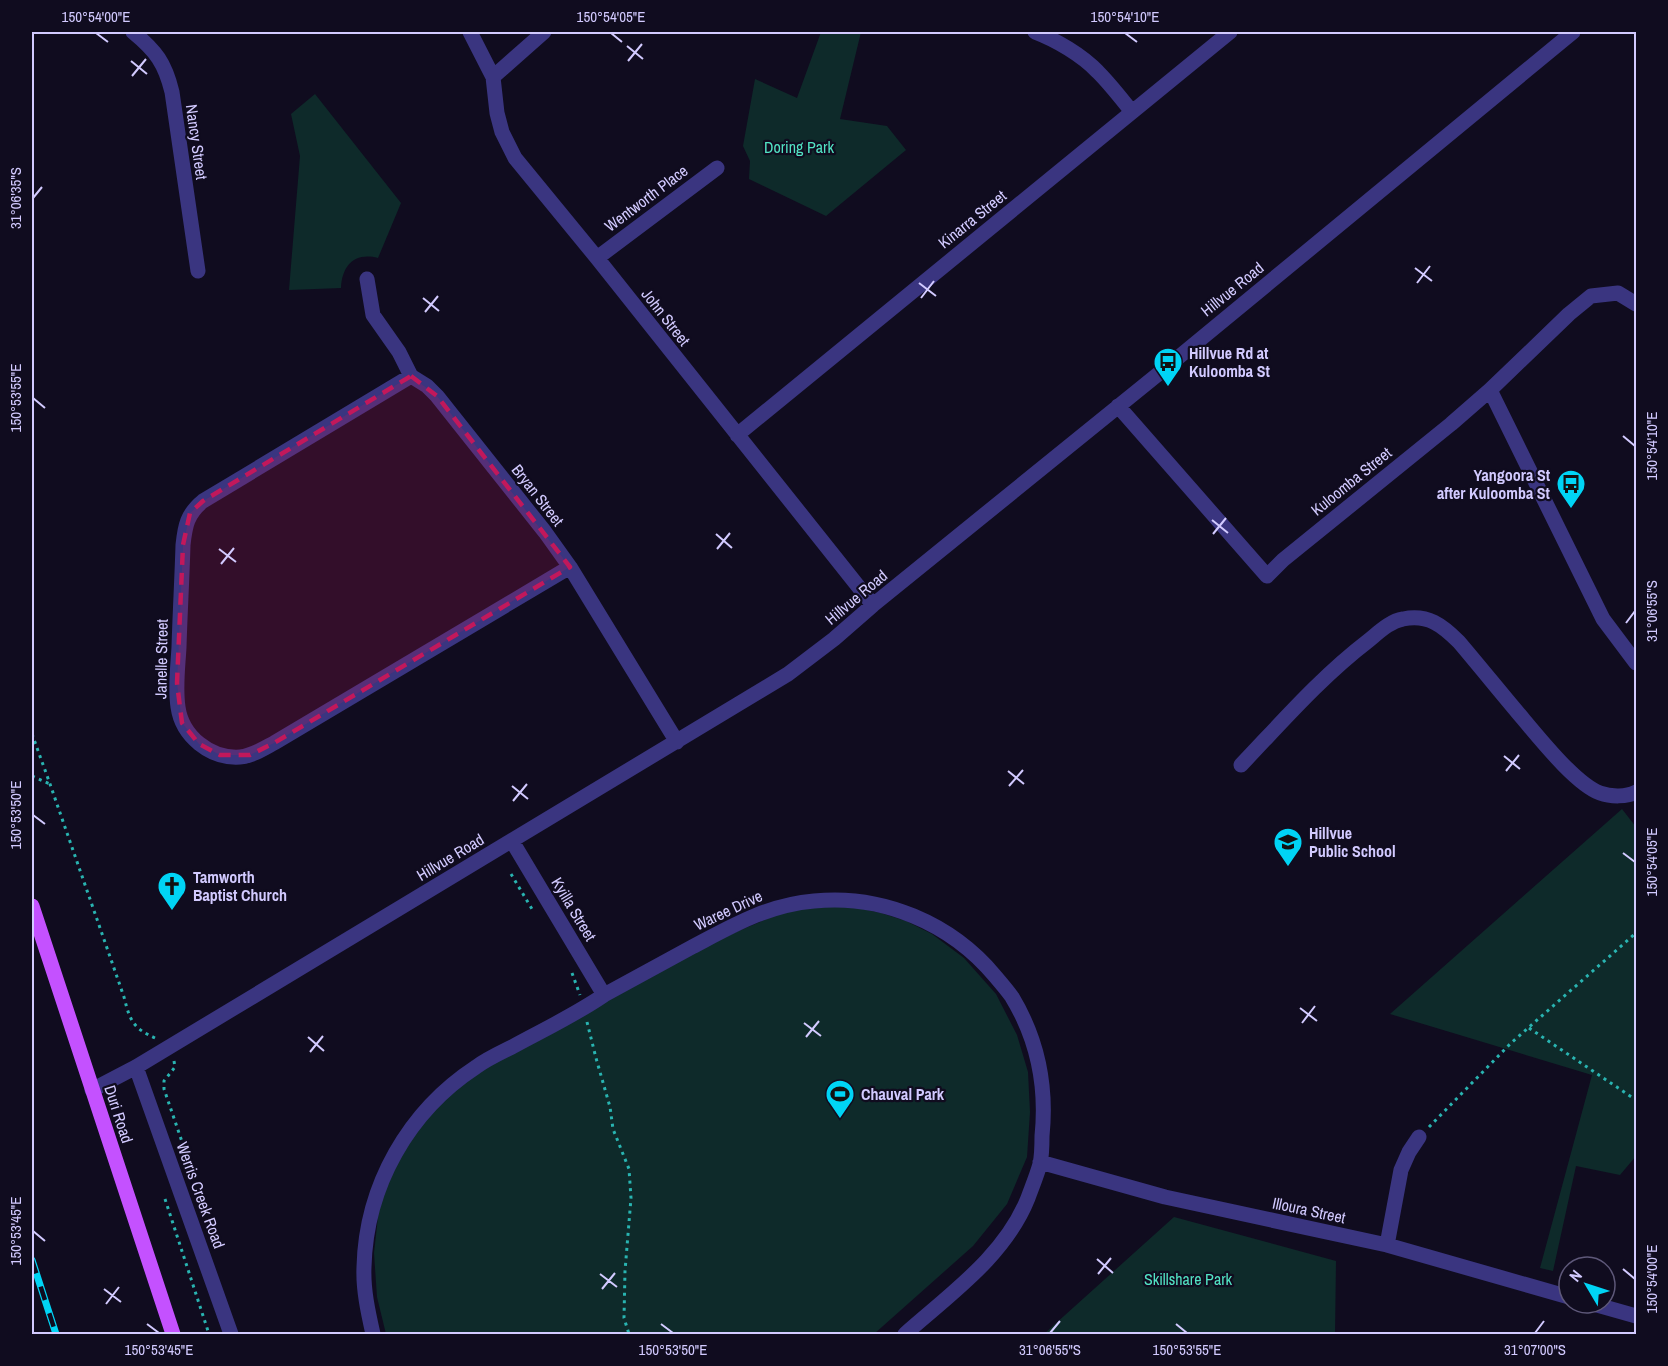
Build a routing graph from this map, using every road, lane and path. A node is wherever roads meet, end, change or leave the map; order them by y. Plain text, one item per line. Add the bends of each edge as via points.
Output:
1 (133, 32) edge
2 (470, 32) edge
3 (543, 32) edge
4 (1035, 32) edge
5 (1230, 32) edge
6 (1573, 32) edge
7 (493, 77) junction
8 (1132, 112) junction
9 (717, 168) dead end
10 (597, 258) junction
11 (198, 271) dead end
12 (367, 279) dead end
13 (1636, 304) edge
14 (411, 376) junction
15 (1490, 390) junction
16 (1118, 406) junction
17 (737, 435) junction
18 (570, 567) junction
19 (873, 605) junction
20 (1636, 663) edge
21 (32, 734) edge
22 (676, 742) junction
23 (1241, 765) dead end
24 (32, 776) edge
25 (51, 784) junction
26 (1636, 792) edge
27 (512, 841) junction
28 (511, 874) dead end
29 (32, 906) edge
30 (535, 914) dead end
31 (1636, 933) edge
32 (571, 972) dead end
33 (604, 995) junction
34 (584, 1008) junction
35 (1529, 1028) junction
36 (168, 1048) junction
37 (136, 1067) junction
38 (92, 1090) junction
39 (1636, 1100) edge
40 (1419, 1137) joint
41 (1040, 1162) junction
42 (176, 1179) junction
43 (1387, 1245) junction
44 (1557, 1294) edge
45 (1617, 1311) edge
46 (1636, 1316) edge
47 (372, 1334) edge
48 (173, 1335) edge
49 (209, 1335) edge
50 (231, 1335) edge
51 (629, 1335) edge
52 (904, 1335) edge

1 - 11 street, Nancy Street via 161,60 168,75
2 - 7 street, John Street
3 - 7 street
4 - 8 street via 1097,70
5 - 8 street, Kinarra Street
6 - 16 street, Hillvue Road
7 - 10 street, John Street via 502,132 515,158
8 - 17 street, Kinarra Street
9 - 10 street, Wentworth Place
10 - 17 street, John Street
12 - 14 street, Bryan Street via 373,315
13 - 15 street, Kuloomba Street via 1618,294 1591,296
14 - 18 street, Bryan Street via 436,396
14 - 18 street, Janelle Street via 202,501 190,513 183,545 177,683 182,723 191,736 220,755 250,755
15 - 16 street, Kuloomba Street via 1267,576
15 - 20 street via 1603,619
16 - 19 street, Hillvue Road
17 - 19 street, John Street
18 - 22 street, Bryan Street
19 - 22 street, Hillvue Road via 788,674
21 - 25 path
22 - 27 street, Hillvue Road
23 - 26 street via 1358,648 1393,623 1416,618 1432,620 1445,628 1577,777 1600,794
24 - 25 path
25 - 36 path via 129,1017 136,1028
27 - 33 street, Kyilla Street
27 - 36 street, Hillvue Road
28 - 30 path
29 - 38 main road, Duri Road
31 - 35 path
32 - 34 path
33 - 34 street, Waree Drive
33 - 41 street, Waree Drive via 740,921 770,909 813,901 848,900 911,914 941,930 985,964 1011,996 1028,1028 1044,1092
34 - 47 street, Waree Drive via 477,1066 446,1089 421,1114 400,1145 384,1176 366,1242 364,1268
34 - 51 path via 613,1129 629,1169 624,1318
35 - 39 path
35 - 40 path
36 - 37 street, Hillvue Road
36 - 42 path via 175,1067 164,1081 164,1089 192,1171
37 - 38 street, Hillvue Road
37 - 42 street, Werris Creek Road
38 - 48 main road, Duri Road
40 - 43 street via 1401,1170
41 - 43 street, Illoura Street via 1165,1197
41 - 52 street, Waree Drive via 1010,1233 989,1259
42 - 49 path via 164,1188 166,1205
42 - 50 street, Werris Creek Road
43 - 44 street, Illoura Street
45 - 46 street

